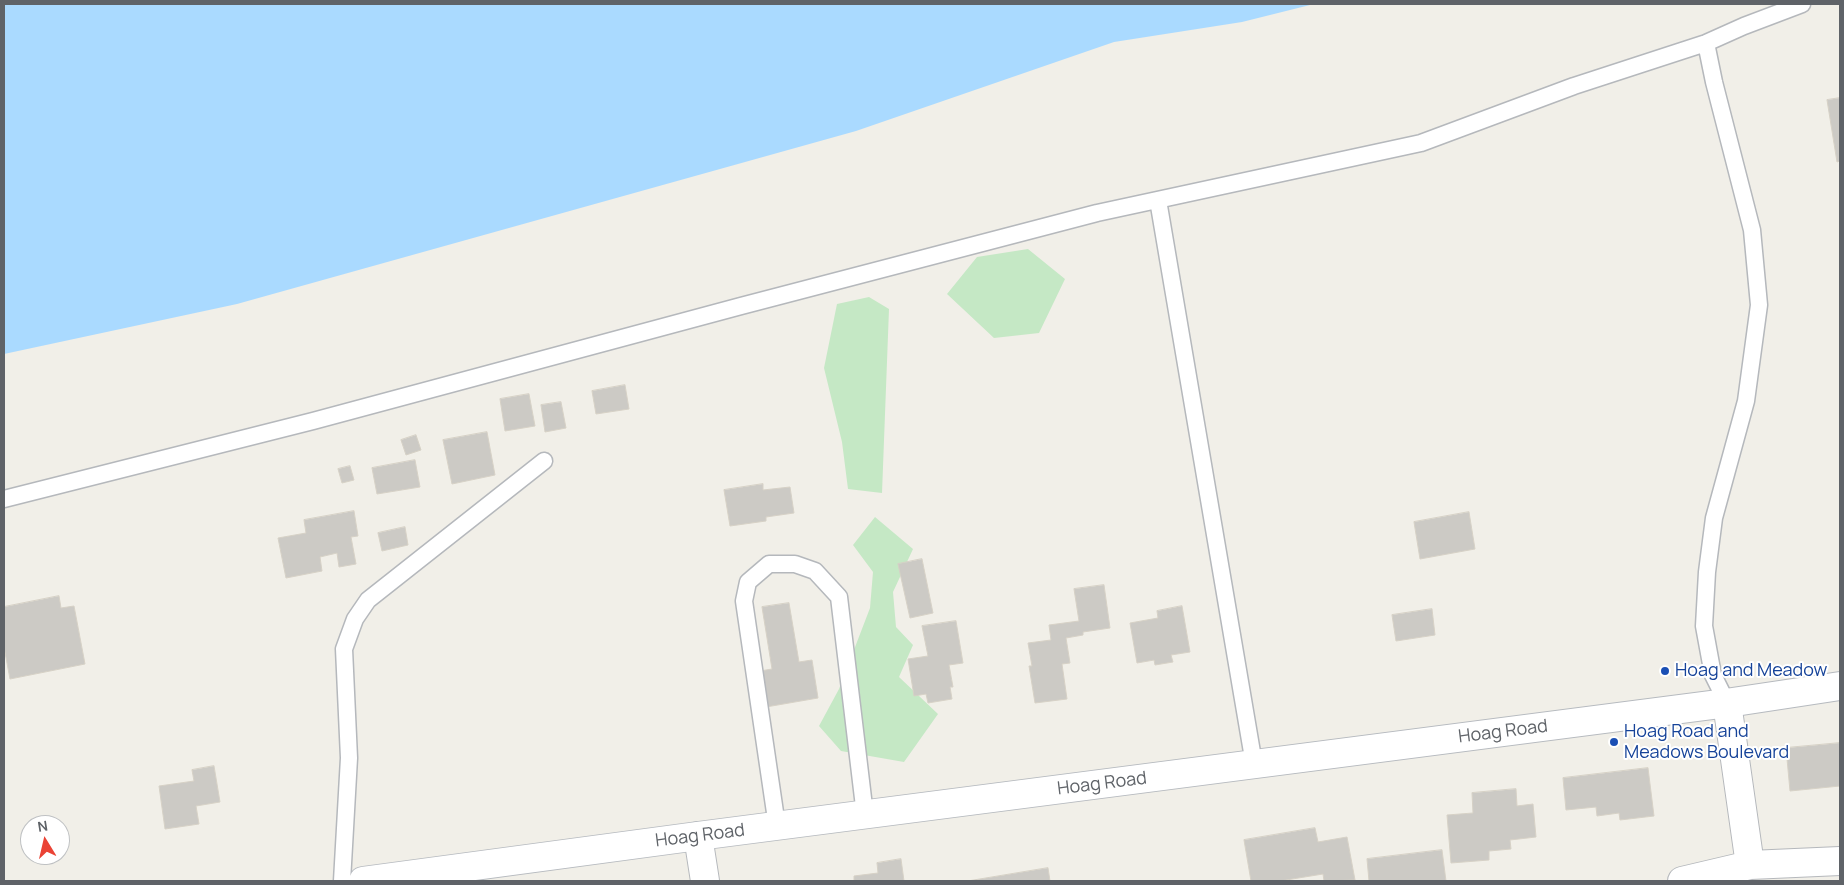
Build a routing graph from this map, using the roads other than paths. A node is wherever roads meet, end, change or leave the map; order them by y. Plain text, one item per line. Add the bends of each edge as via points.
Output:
1 (1802, 4) edge
2 (1706, 44) junction
3 (1158, 200) junction
4 (544, 461) dead end
5 (4, 499) edge
6 (1840, 686) edge
7 (1727, 703) junction
8 (1254, 764) junction
9 (865, 815) junction
10 (777, 826) junction
11 (698, 836) junction
12 (1840, 861) edge
13 (1750, 865) junction
14 (342, 881) edge
15 (363, 881) edge
16 (705, 881) edge
17 (1682, 881) edge

1 - 2 lane
2 - 3 lane via 1574,86 1421,143
2 - 7 lane via 1752,230 1759,305 1746,401 1714,518 1708,572 1704,626 1713,675
3 - 5 lane via 1097,213 313,421
3 - 8 lane
4 - 14 lane via 368,600 355,618 344,649 349,758
6 - 7 street, Hoag Road
7 - 8 street, Hoag Road
7 - 13 street
8 - 9 street, Hoag Road
9 - 10 street, Hoag Road
9 - 10 lane via 839,597 816,571 795,564 770,564 748,582 744,601
10 - 11 street, Hoag Road
11 - 15 street, Hoag Road
11 - 16 street
12 - 13 street
13 - 17 street

